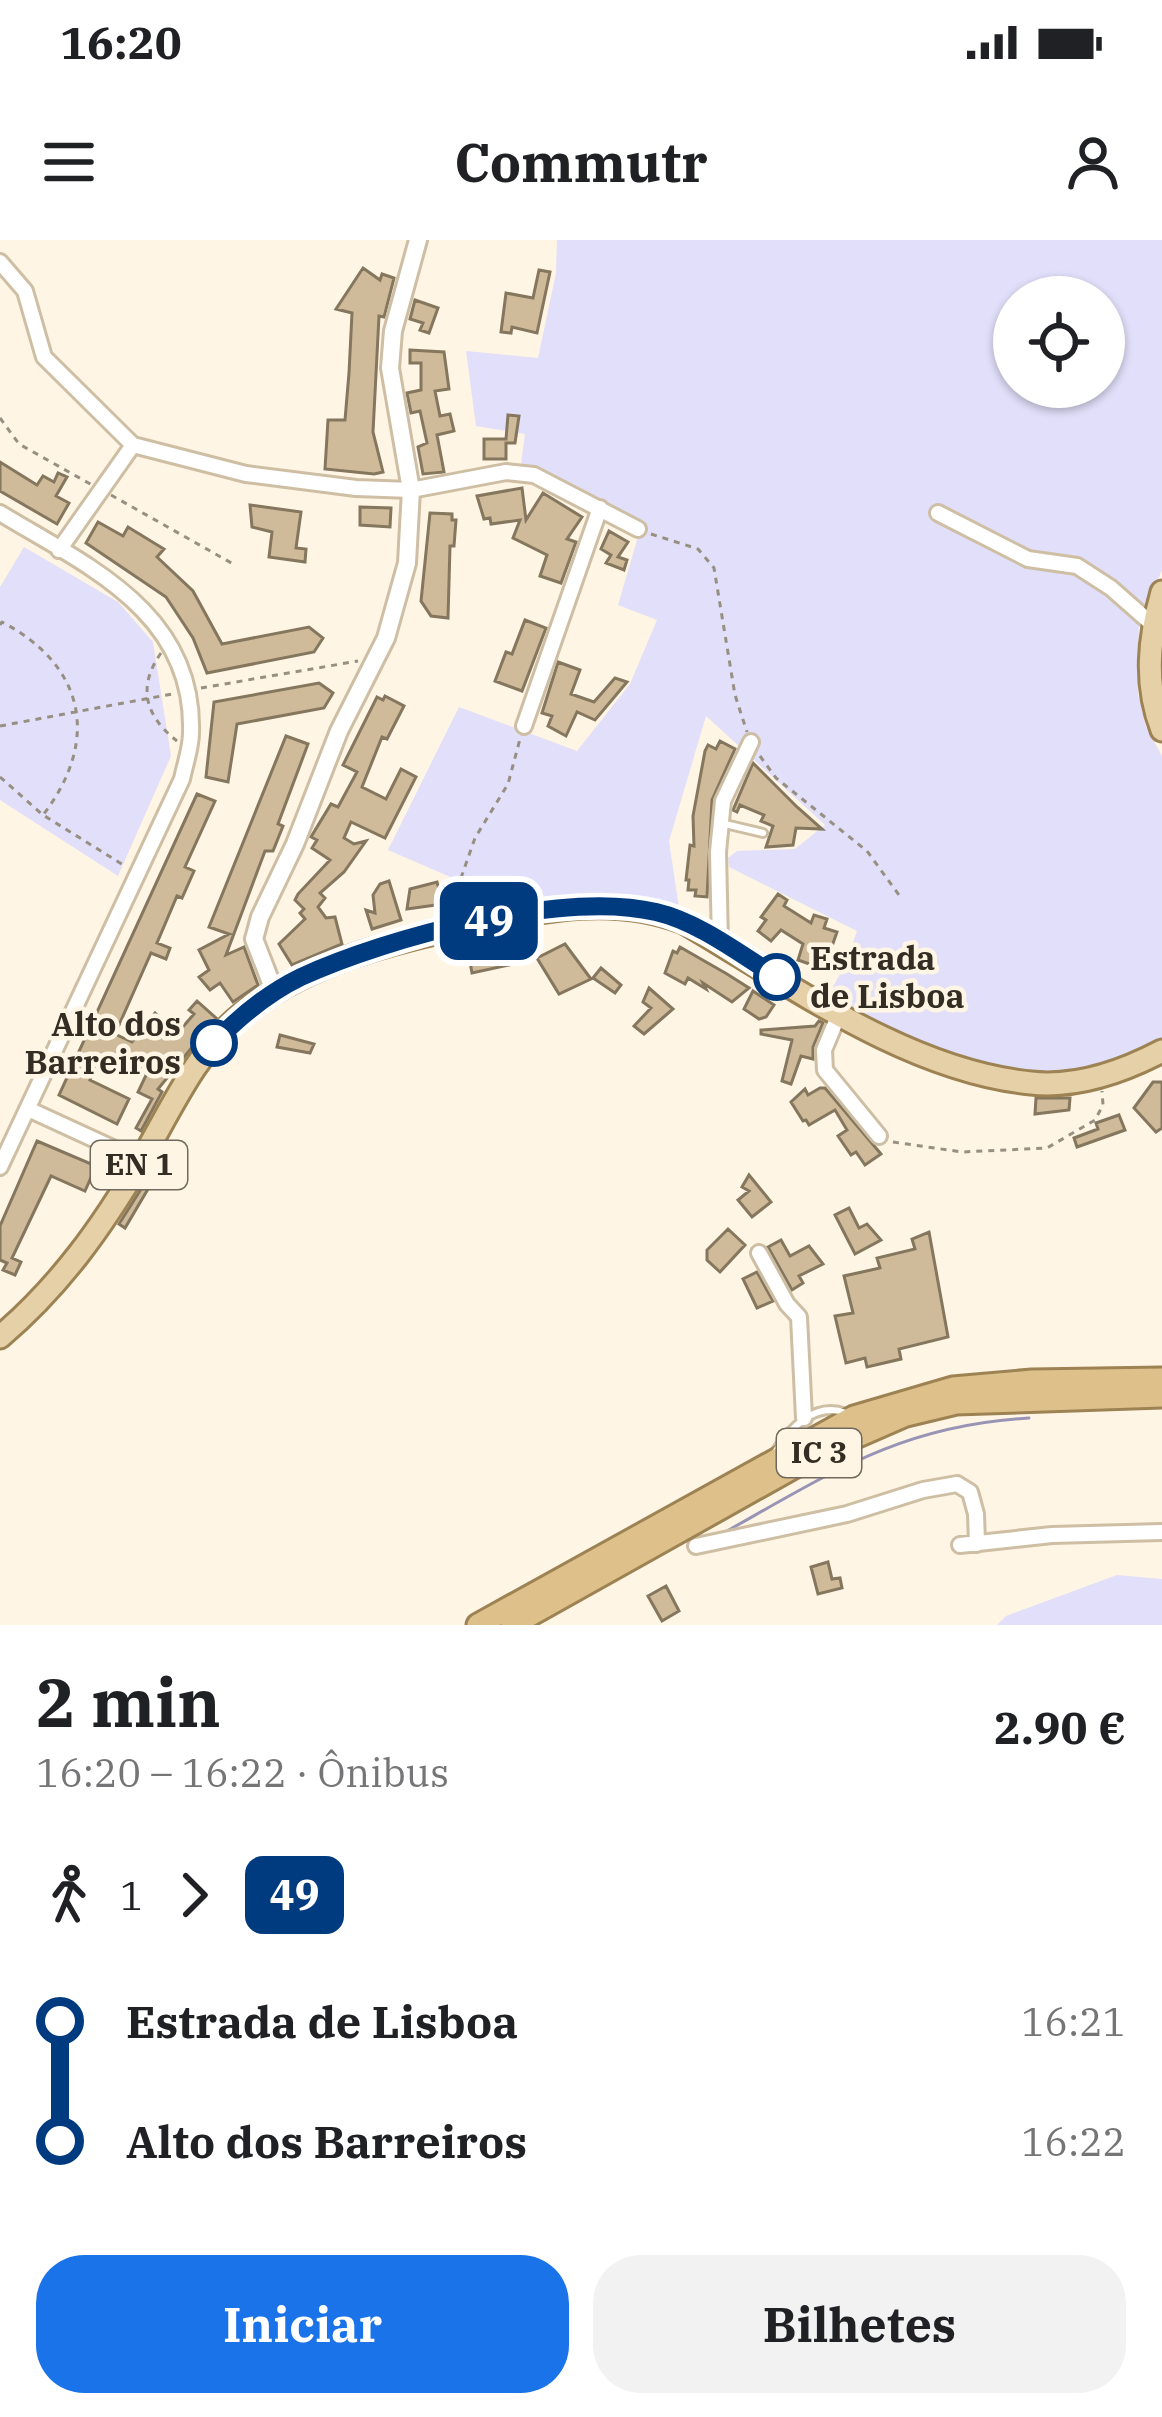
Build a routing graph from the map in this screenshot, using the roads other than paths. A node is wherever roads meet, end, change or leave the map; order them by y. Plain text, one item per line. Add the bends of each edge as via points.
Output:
1 (418, 240) edge
2 (0, 262) edge
3 (133, 445) junction
4 (411, 490) junction
5 (600, 508) junction
6 (0, 513) edge
7 (938, 513) dead end
8 (638, 529) road end
9 (59, 550) junction
10 (1162, 592) edge
11 (1153, 625) junction
12 (524, 726) road end
13 (1162, 730) edge
14 (751, 742) road end
15 (721, 824) junction
16 (763, 833) dead end
17 (720, 943) junction
18 (275, 993) junction
19 (838, 1014) junction
20 (1162, 1051) edge
21 (28, 1108) junction
22 (879, 1136) road end
23 (141, 1161) junction
24 (0, 1167) edge
25 (759, 1252) dead end
26 (0, 1337) edge
27 (1162, 1379) edge
28 (1162, 1396) edge
29 (854, 1417) junction
30 (803, 1418) junction
31 (769, 1462) junction
32 (1162, 1532) edge
33 (977, 1544) junction
34 (696, 1546) dead end
35 (960, 1546) dead end
36 (478, 1625) edge
37 (512, 1625) edge

1 - 4 street via 390,368
2 - 3 street via 25,291 44,357
3 - 4 street via 246,474
3 - 9 street
4 - 5 street via 506,472 534,475
4 - 18 street via 407,562 386,638 339,730 254,939
5 - 8 street
5 - 12 street
6 - 9 street
7 - 11 street via 1028,559 1077,566
9 - 21 street via 149,614 187,691 191,734 182,778
10 - 11 main road
11 - 13 main road via 1151,692
14 - 15 street via 723,801
15 - 16 lane
15 - 17 street
17 - 18 main road, EN 1 via 660,913 615,905 538,911 367,952
17 - 19 main road, EN 1
18 - 23 main road, EN 1 via 214,1043
19 - 20 main road, EN 1 via 920,1053 1028,1083 1100,1077
19 - 22 street via 825,1070
21 - 23 street
21 - 24 street
23 - 26 main road, EN 1 via 86,1250
25 - 30 street via 799,1317
27 - 29 highway, IC 3 via 953,1388
28 - 37 highway, IC 3 via 956,1403 906,1415 819,1453
29 - 30 lane via 835,1409
29 - 31 highway, IC 3
30 - 31 lane
31 - 36 highway, IC 3
32 - 33 street
33 - 34 street via 970,1492 957,1484
33 - 35 street

